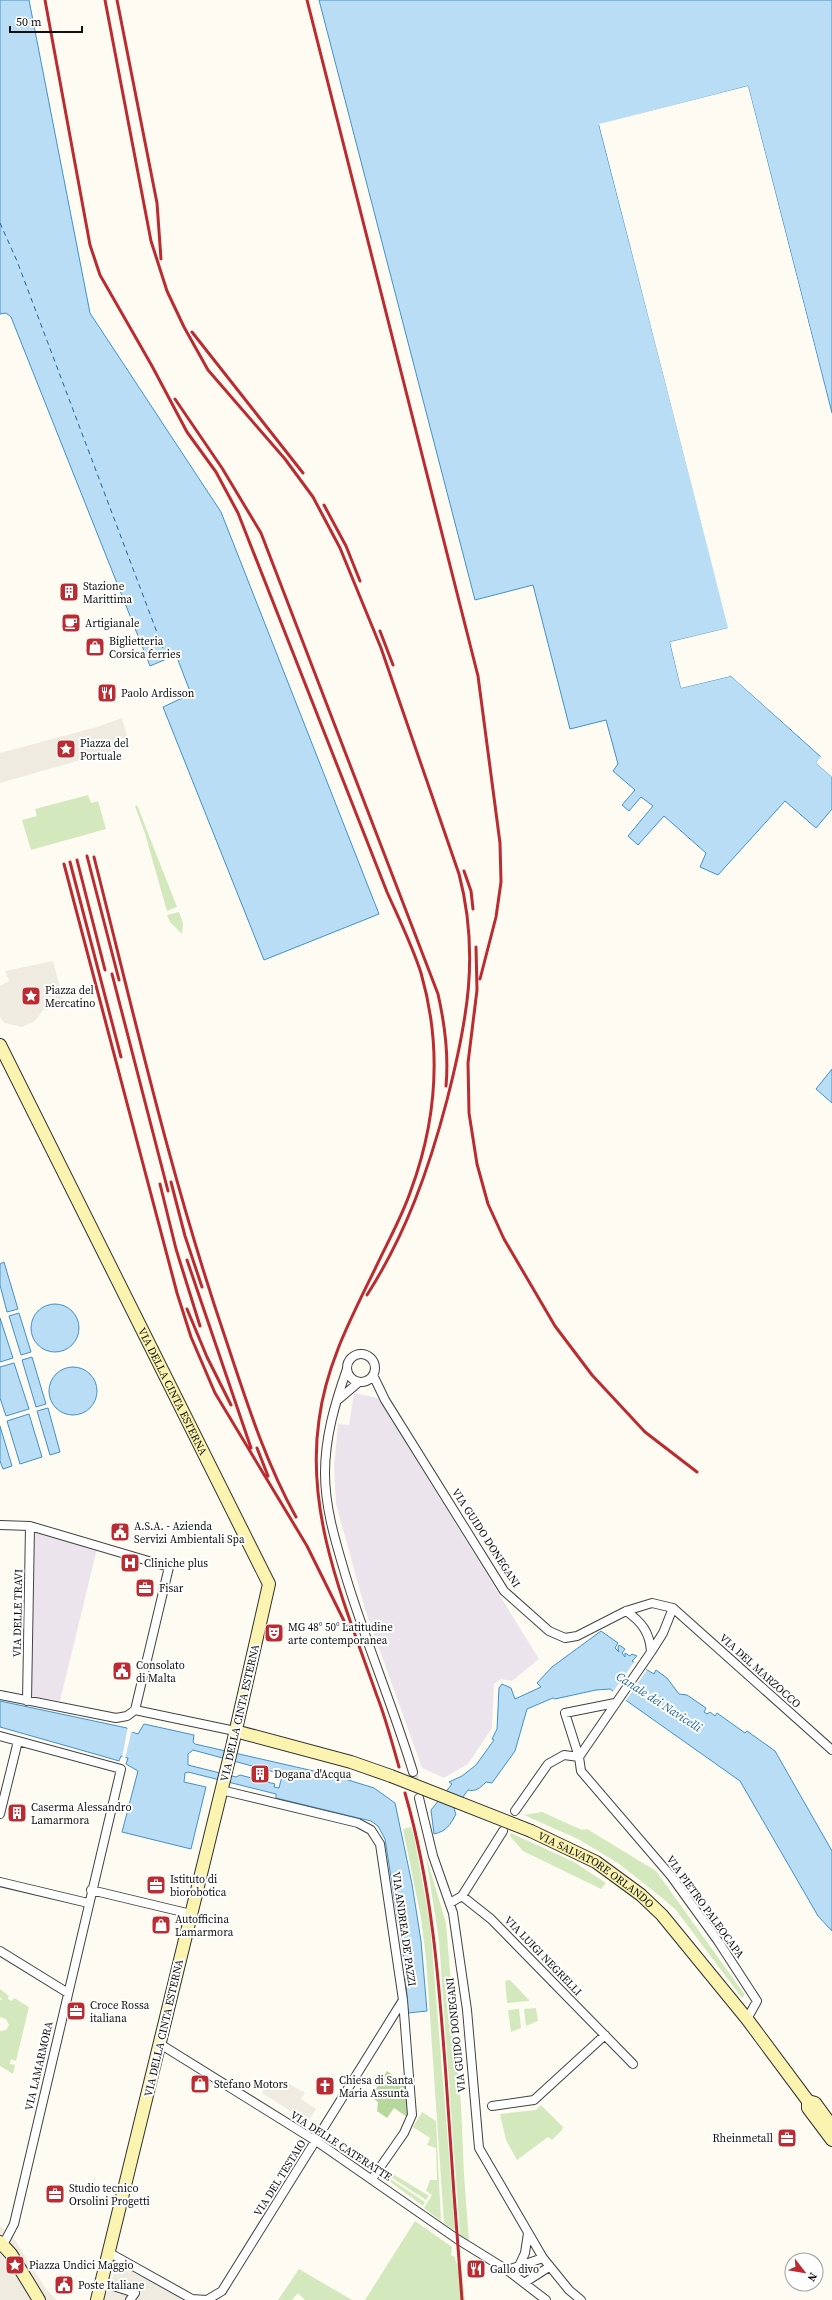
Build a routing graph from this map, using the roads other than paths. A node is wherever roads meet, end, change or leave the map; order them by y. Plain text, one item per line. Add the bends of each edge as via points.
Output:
1 (0, 1038) edge
2 (3, 1049) edge
3 (347, 1369) junction
4 (373, 1375) junction
5 (359, 1382) junction
6 (337, 1401) junction
7 (0, 1525) edge
8 (30, 1526) junction
9 (673, 1608) junction
10 (626, 1611) junction
11 (651, 1652) junction
12 (0, 1695) edge
13 (27, 1701) junction
14 (615, 1703) junction
15 (134, 1710) junction
16 (235, 1731) junction
17 (0, 1736) edge
18 (18, 1741) junction
19 (832, 1750) edge
20 (579, 1756) junction
21 (413, 1772) tunnel mouth
22 (221, 1790) junction
23 (419, 1798) tunnel mouth
24 (515, 1812) dead end
25 (0, 1814) edge
26 (503, 1831) dead end
27 (0, 1882) edge
28 (91, 1890) junction
29 (462, 1896) junction
30 (88, 1903) junction
31 (450, 1903) junction
32 (191, 1914) junction
33 (0, 1951) edge
34 (68, 1993) junction
35 (403, 2000) junction
36 (747, 2019) junction
37 (604, 2035) junction
38 (160, 2044) junction
39 (633, 2064) dead end
40 (808, 2101) junction
41 (492, 2106) dead end
42 (832, 2126) edge
43 (832, 2140) edge
44 (316, 2142) junction
45 (372, 2179) junction
46 (528, 2233) junction
47 (2, 2243) edge
48 (108, 2252) junction
49 (543, 2258) junction
50 (519, 2266) junction
51 (549, 2267) junction
52 (507, 2270) junction
53 (101, 2282) junction
54 (524, 2283) junction
55 (38, 2300) edge
56 (97, 2300) edge
57 (130, 2300) edge
58 (207, 2300) edge
59 (546, 2300) edge
60 (581, 2300) edge

1 - 2 main road, VIA DELLA CINTA ESTERNA
2 - 16 main road, VIA DELLA CINTA ESTERNA via 268,1580 267,1598
3 - 4 street via 353,1356 362,1354 374,1361
3 - 5 street via 351,1378
3 - 6 street
4 - 5 street
4 - 10 street, VIA GUIDO DONEGANI via 385,1400 504,1591 549,1631 569,1638
5 - 6 street via 342,1394
6 - 21 street via 326,1452 325,1474 329,1513 364,1634 400,1729
7 - 8 street
8 - 13 street, VIA DELLE TRAVI
8 - 15 street via 169,1567
9 - 10 street, VIA DEL MARZOCCO via 652,1603
9 - 11 street via 665,1629
9 - 19 street, VIA DEL MARZOCCO
10 - 11 street via 639,1621 646,1631
11 - 14 street
12 - 13 street
13 - 15 street via 116,1718 127,1716
14 - 20 street
14 - 20 street via 564,1713
15 - 16 street
16 - 22 main road, VIA DELLA CINTA ESTERNA
16 - 36 main road, VIA SALVATORE ORLANDO, bridge via 350,1762 531,1831 596,1862 641,1895 682,1937
17 - 18 street
18 - 25 street
18 - 28 street, VIA LAMARMORA via 120,1769
20 - 24 street via 564,1755 548,1764
20 - 36 street, VIA PIETRO PALEOCAPA via 578,1763 584,1776 672,1876 718,1940 757,2001
22 - 32 main road, VIA DELLA CINTA ESTERNA
22 - 35 street, VIA ANDREA DE' PAZZI via 358,1823 375,1835 380,1844
23 - 31 street, VIA GUIDO DONEGANI via 433,1856
26 - 29 street
27 - 30 street
28 - 30 street, VIA LAMARMORA
28 - 32 street
29 - 31 street
29 - 37 street, VIA LUIGI NEGRELLI via 491,1919
30 - 34 street, VIA LAMARMORA
31 - 46 street, VIA GUIDO DONEGANI via 466,2010 478,2143
32 - 38 main road, VIA DELLA CINTA ESTERNA
33 - 34 street
34 - 47 street, VIA LAMARMORA via 14,2224
35 - 44 street, VIA DEL TESTAIO
35 - 45 street, VIA ANDREA DE' PAZZI via 412,2115 391,2154
36 - 40 main road, VIA SALVATORE ORLANDO
37 - 39 street, VIA LUIGI NEGRELLI
37 - 41 street via 534,2100
38 - 44 street, VIA DELLE CATERATTE
38 - 48 main road, VIA DELLA CINTA ESTERNA
40 - 42 main road, VIA SALVATORE ORLANDO via 815,2103
40 - 43 main road, VIA SALVATORE ORLANDO via 808,2108
44 - 45 street, VIA DELLE CATERATTE
44 - 58 street, VIA DEL TESTAIO via 222,2291
45 - 52 street, VIA DELLE CATERATTE via 457,2239
46 - 49 street, VIA GUIDO DONEGANI
46 - 50 street via 525,2253
47 - 55 main road
48 - 53 main road, VIA DELLA CINTA ESTERNA
48 - 58 street via 192,2299
49 - 50 street
49 - 51 street, VIA GUIDO DONEGANI
50 - 52 street
51 - 54 street
51 - 60 street, VIA GUIDO DONEGANI
52 - 54 street, VIA DELLE CATERATTE
53 - 56 main road, VIA DELLA CINTA ESTERNA
53 - 57 street via 135,2293
54 - 59 street, VIA DELLE CATERATTE

